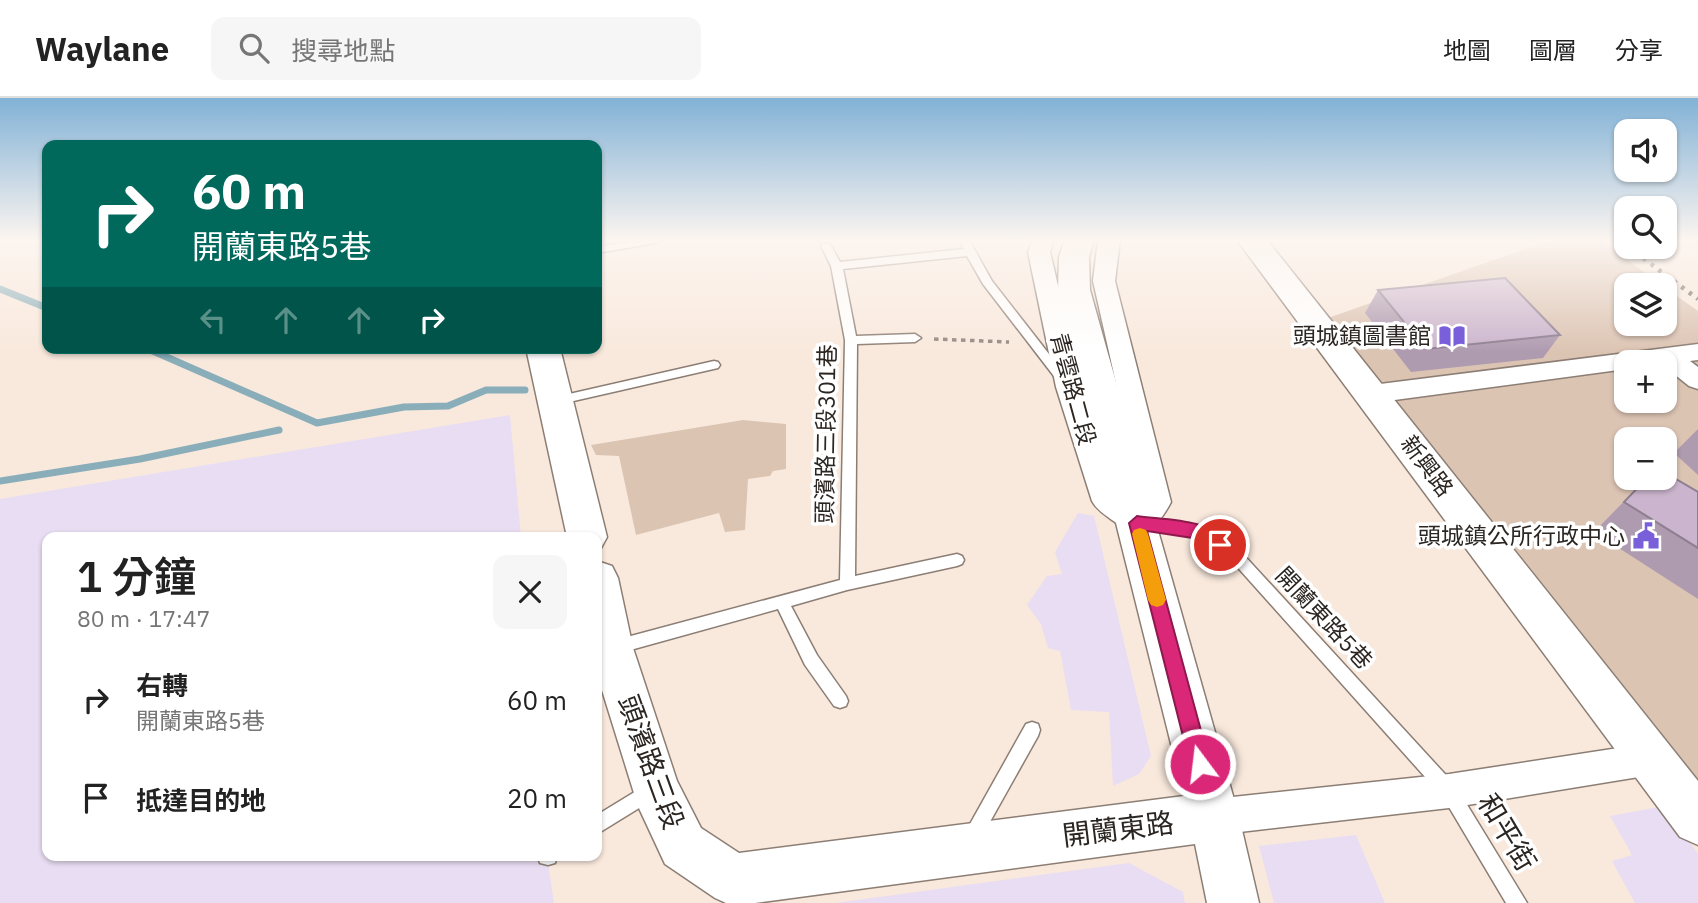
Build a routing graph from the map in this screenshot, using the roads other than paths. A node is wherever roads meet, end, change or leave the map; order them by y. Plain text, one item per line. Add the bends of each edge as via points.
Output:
1 (839, 278) edge
2 (984, 278) edge
3 (1043, 278) edge
4 (1074, 278) edge
5 (1104, 278) edge
6 (1281, 278) edge
7 (915, 338) road end
8 (851, 340) junction
9 (1698, 352) edge
10 (544, 354) edge
11 (1677, 355) edge
12 (1614, 363) edge
13 (1677, 364) edge
14 (714, 365) dead end
15 (1061, 378) junction
16 (1698, 380) edge
17 (1372, 394) junction
18 (556, 401) junction
19 (1137, 523) junction
20 (586, 532) edge
21 (957, 560) dead end
22 (847, 584) junction
23 (780, 601) junction
24 (602, 603) edge
25 (611, 648) junction
26 (840, 701) dead end
27 (1032, 730) dead end
28 (1651, 759) junction
29 (655, 789) junction
30 (1449, 791) junction
31 (1214, 817) junction
32 (1698, 820) edge
33 (602, 822) edge
34 (965, 848) junction
35 (729, 892) edge
36 (1233, 903) edge
37 (1517, 903) edge

1 - 8 lane, 頭濱路三段301巷
2 - 15 lane
3 - 15 street, 青雲路二段
4 - 19 main road
5 - 19 street via 1157,502
6 - 17 main road, 新興路
7 - 8 lane
8 - 22 lane, 頭濱路三段301巷
9 - 11 street
10 - 18 main road
12 - 17 street
13 - 16 street
14 - 18 lane
15 - 19 street, 青雲路二段 via 1106,501
17 - 28 main road, 新興路
18 - 20 main road
19 - 30 lane, 開蘭東路5巷 via 1203,533 1236,556
19 - 31 main road
21 - 22 lane
22 - 23 lane
23 - 25 lane
23 - 26 lane via 811,660
24 - 25 main road, 頭濱路三段
25 - 29 main road, 頭濱路三段
27 - 34 lane
28 - 30 street, 開蘭東路
28 - 32 main road, 新興路
29 - 33 lane
29 - 35 main road, 頭濱路三段 via 683,846
30 - 31 street, 開蘭東路
30 - 37 lane, 和平街
31 - 34 main road, 開蘭東路
31 - 36 main road
34 - 35 main road, 開蘭東路

